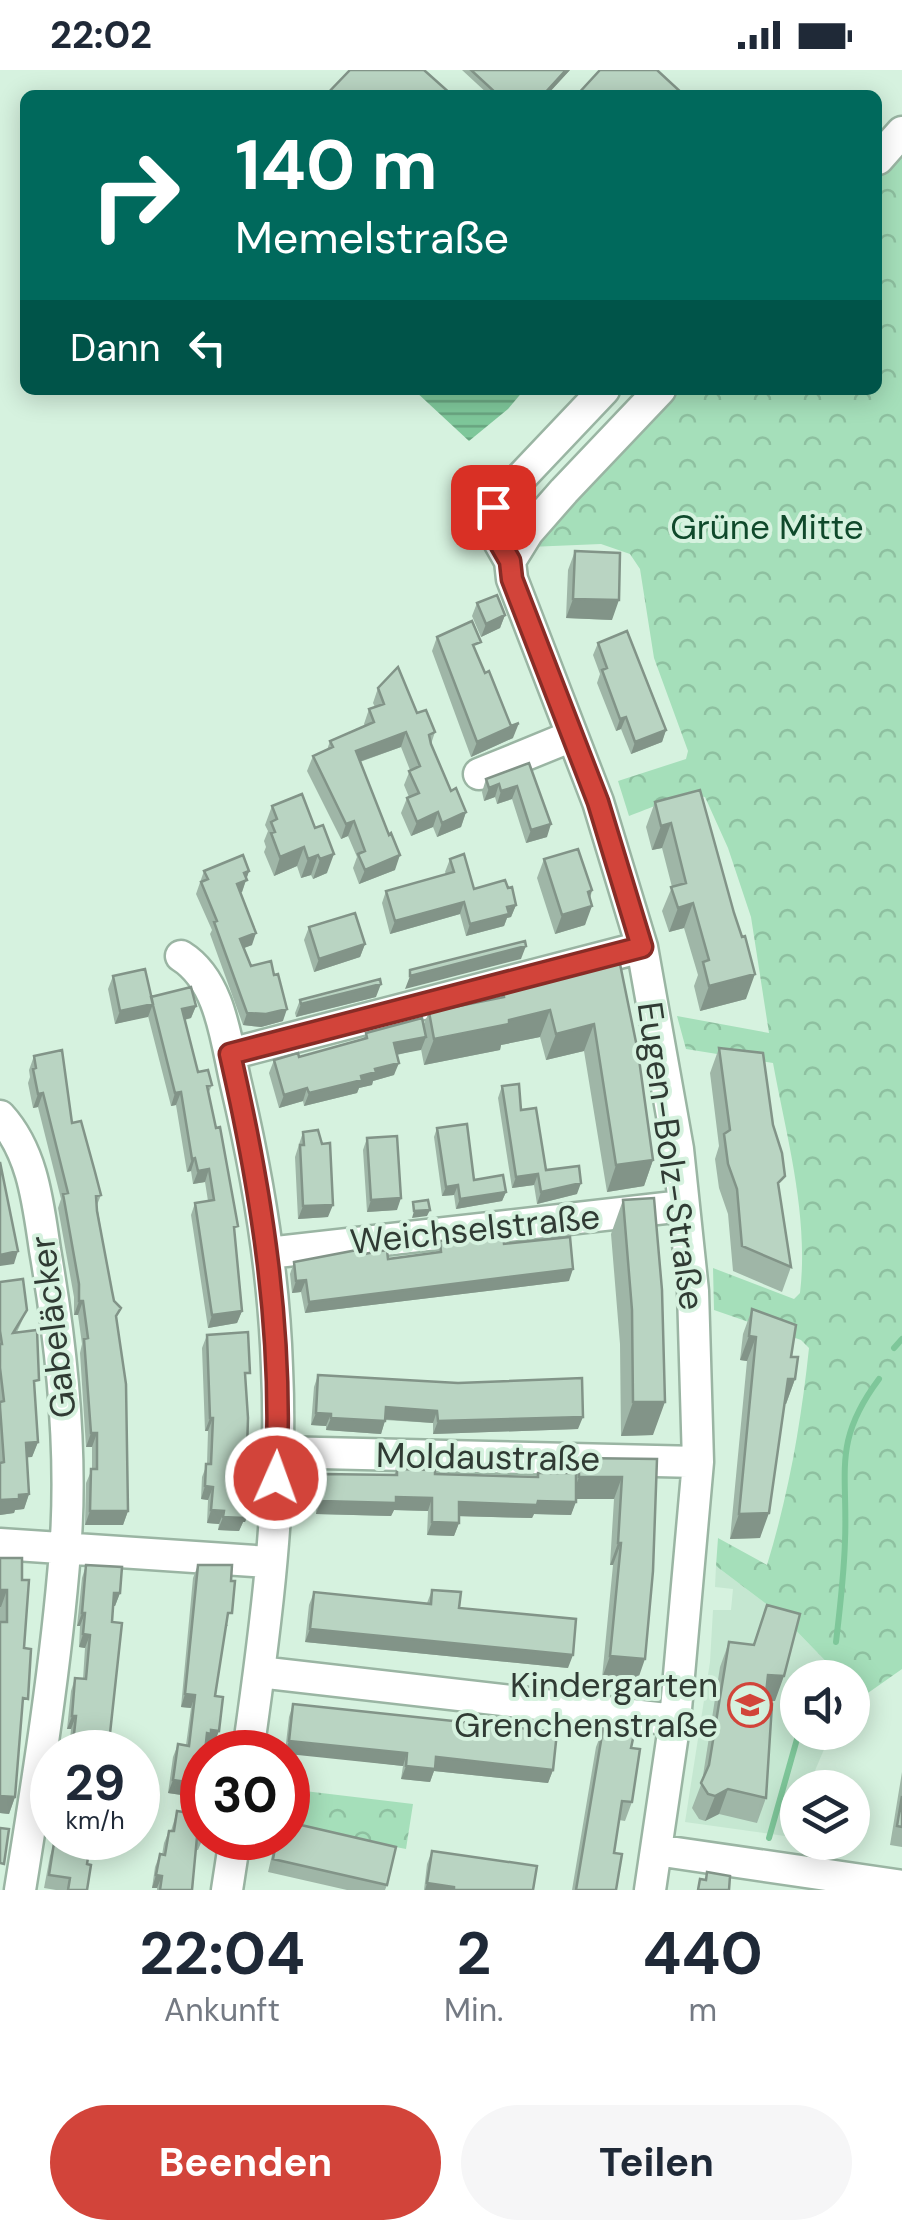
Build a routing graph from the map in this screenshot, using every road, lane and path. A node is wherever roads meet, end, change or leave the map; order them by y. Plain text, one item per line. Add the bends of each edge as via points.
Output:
1 (902, 132) edge
2 (882, 154) edge
3 (599, 395) edge
4 (655, 395) edge
5 (510, 561) junction
6 (572, 736) junction
7 (479, 774) dead end
8 (642, 947) junction
9 (181, 956) dead end
10 (230, 1054) junction
11 (0, 1116) edge
12 (684, 1206) junction
13 (268, 1252) junction
14 (278, 1452) junction
15 (698, 1462) junction
16 (0, 1544) edge
17 (66, 1549) junction
18 (269, 1562) junction
19 (260, 1672) junction
20 (675, 1720) junction
21 (251, 1730) edge
22 (656, 1850) junction
23 (231, 1860) edge
24 (902, 1886) edge
25 (20, 1890) edge
26 (226, 1890) edge
27 (650, 1890) edge

1 - 2 street
3 - 5 street, Eugen-Bolz-Straße via 487,514
4 - 5 street via 564,490
5 - 6 street, Eugen-Bolz-Straße
6 - 7 street
6 - 8 street, Eugen-Bolz-Straße
8 - 10 street
8 - 12 street, Eugen-Bolz-Straße
9 - 10 street via 204,974
10 - 13 street
11 - 17 street, Gabeläcker via 23,1147 53,1292
12 - 13 street, Weichselstraße
12 - 15 street, Eugen-Bolz-Straße
13 - 14 street
14 - 15 street, Moldaustraße
14 - 18 street
15 - 20 street, Eugen-Bolz-Straße
16 - 17 street
17 - 18 street
17 - 25 street, Gabeläcker
18 - 19 street
19 - 20 street
19 - 21 street
20 - 22 street, Eugen-Bolz-Straße
22 - 24 street
22 - 27 street, Eugen-Bolz-Straße
23 - 26 street

